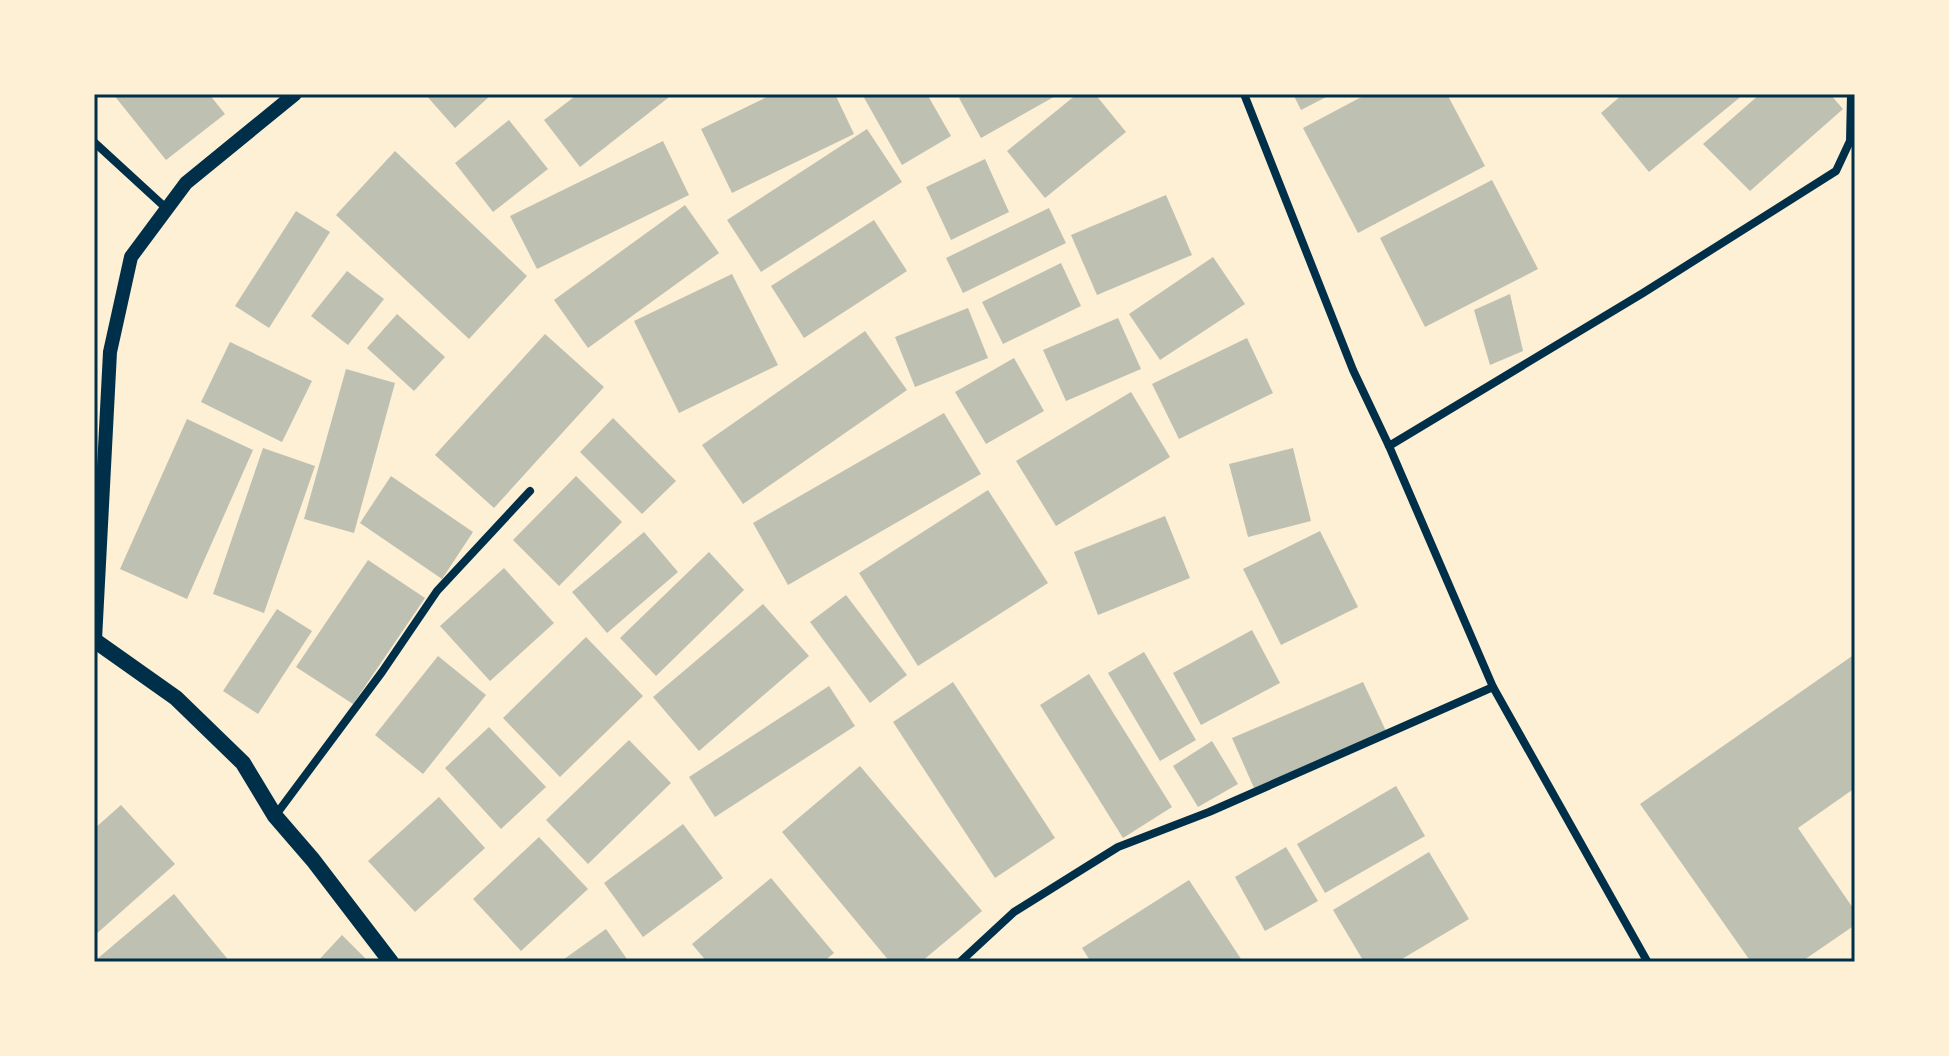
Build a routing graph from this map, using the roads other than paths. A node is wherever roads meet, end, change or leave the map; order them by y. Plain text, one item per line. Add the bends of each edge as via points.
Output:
1 (295, 94) edge
2 (1244, 94) edge
3 (1851, 94) edge
4 (94, 142) edge
5 (167, 209) junction
6 (1389, 446) junction
7 (530, 491) dead end
8 (94, 640) edge
9 (1493, 687) junction
10 (275, 816) junction
11 (1647, 961) edge
12 (391, 962) edge
13 (960, 962) edge

1 - 5 street via 186,183
2 - 6 street via 1353,370
3 - 6 street via 1850,141 1836,171
4 - 5 street
5 - 8 street via 131,257 110,352
6 - 9 street
7 - 10 street via 437,591
8 - 10 main road via 176,698 243,763
9 - 11 street
9 - 13 street via 1118,847 1014,912
10 - 12 main road

